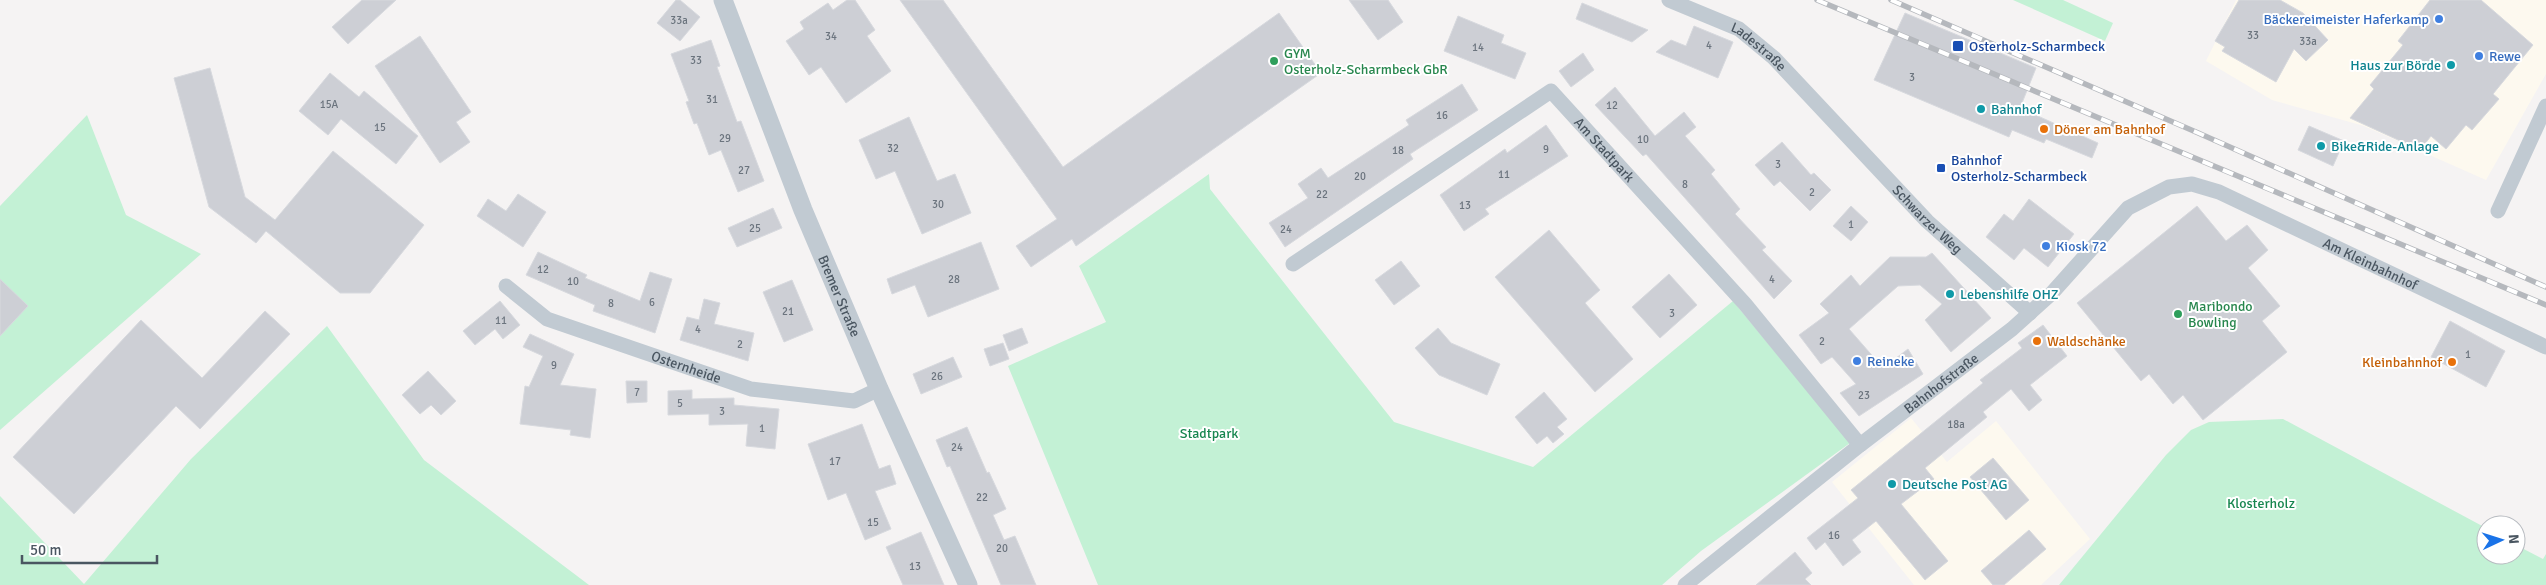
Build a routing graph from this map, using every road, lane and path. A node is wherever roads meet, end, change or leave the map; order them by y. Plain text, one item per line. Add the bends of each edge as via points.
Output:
1 (723, 0) edge
2 (1669, 0) edge
3 (2546, 106) edge
4 (1831, 121) joint
5 (2192, 184) joint
6 (2498, 211) dead end
7 (1293, 264) dead end
8 (506, 286) dead end
9 (2030, 313) junction
10 (2546, 347) edge
11 (879, 390) junction
12 (1860, 444) junction
13 (968, 585) edge
14 (1685, 585) edge

1 - 11 street, Bremer Straße via 803,210
2 - 4 street, Ladestraße via 1739,29 1774,58
3 - 6 street
4 - 9 street, Schwarzer Weg via 1927,221
5 - 9 street, Bahnhofstraße via 2169,187 2128,208
5 - 10 street, Am Kleinbahnhof via 2219,192
7 - 12 street, Am Stadtpark via 1551,91 1745,304
8 - 11 street, Osternheide via 547,320 751,389 854,401
9 - 12 street, Bahnhofstraße
11 - 13 street, Bremer Straße
12 - 14 street, Bahnhofstraße

